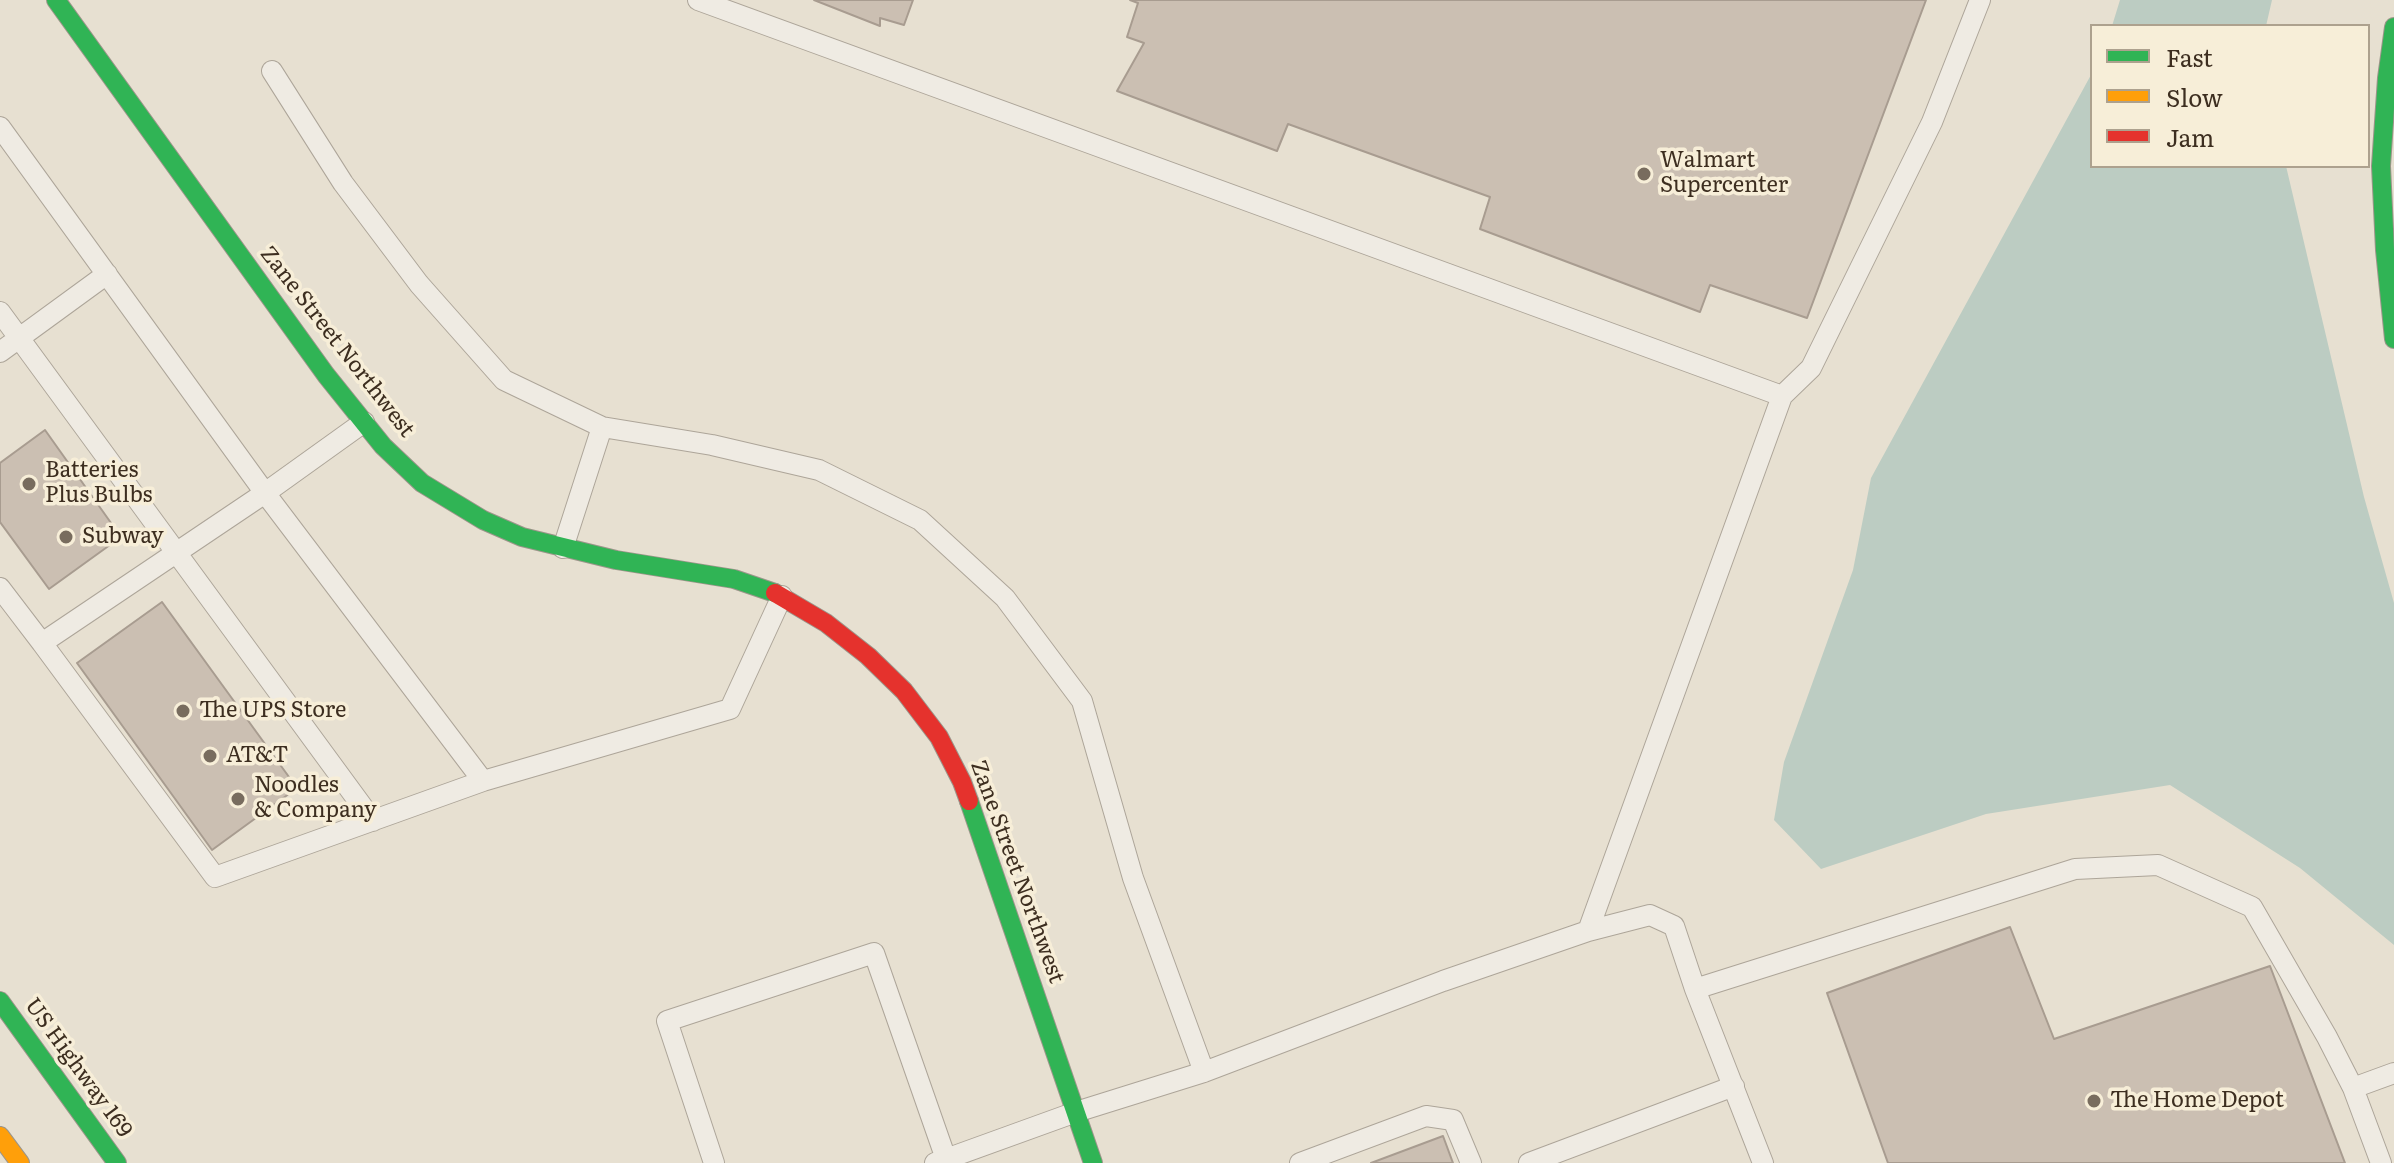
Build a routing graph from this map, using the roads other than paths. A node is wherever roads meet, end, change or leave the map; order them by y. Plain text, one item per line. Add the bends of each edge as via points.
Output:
1 (56, 0) edge
2 (1980, 0) edge
3 (710, 2) edge
4 (2394, 27) edge
5 (272, 71) dead end
6 (0, 127) edge
7 (107, 274) junction
8 (0, 312) edge
9 (19, 338) junction
10 (2394, 339) edge
11 (0, 352) edge
12 (1782, 396) junction
13 (364, 422) junction
14 (602, 427) junction
15 (265, 493) junction
16 (563, 548) junction
17 (177, 552) junction
18 (0, 588) edge
19 (782, 596) junction
20 (42, 643) junction
21 (483, 781) junction
22 (373, 821) junction
23 (1588, 931) junction
24 (1695, 989) junction
25 (0, 1001) edge
26 (1204, 1072) junction
27 (2394, 1073) edge
28 (1734, 1086) junction
29 (2353, 1088) junction
30 (1076, 1112) junction
31 (0, 1136) edge
32 (940, 1161) edge
33 (20, 1163) edge
34 (117, 1163) edge
35 (714, 1163) edge
36 (1093, 1163) edge
37 (1300, 1163) edge
38 (1471, 1163) edge
39 (1529, 1163) edge
40 (1763, 1163) edge
41 (2381, 1163) edge

1 - 13 main road, Zane Street Northwest
2 - 12 lane via 1932,122 1811,368
3 - 12 lane
4 - 10 main road via 2381,166
5 - 14 lane via 343,183 419,284 504,380
6 - 7 lane
7 - 9 lane
7 - 15 lane
8 - 9 lane
9 - 11 lane
9 - 17 lane
12 - 23 lane
13 - 15 lane
13 - 16 main road, Zane Street Northwest via 422,483 452,502 522,537
14 - 16 lane
14 - 26 lane via 819,470 920,520 1005,598 1082,701 1133,878
15 - 17 lane
15 - 21 lane
16 - 19 main road, Zane Street Northwest via 734,579
17 - 20 lane
17 - 22 lane
18 - 20 lane
19 - 21 lane via 730,709
19 - 30 main road, Zane Street Northwest via 868,656 904,691 939,737 962,782
20 - 22 lane via 215,877
21 - 22 lane
23 - 24 lane via 1650,915 1674,926
23 - 26 lane
24 - 28 lane
24 - 29 lane via 2075,869 2158,865 2252,907
25 - 34 main road, US Highway 169
26 - 30 lane
27 - 29 lane
28 - 39 lane
28 - 40 lane
29 - 41 lane
30 - 32 lane
30 - 36 main road, Zane Street Northwest
31 - 33 main road
32 - 35 lane via 874,953 667,1021
37 - 38 lane via 1426,1116 1453,1120

